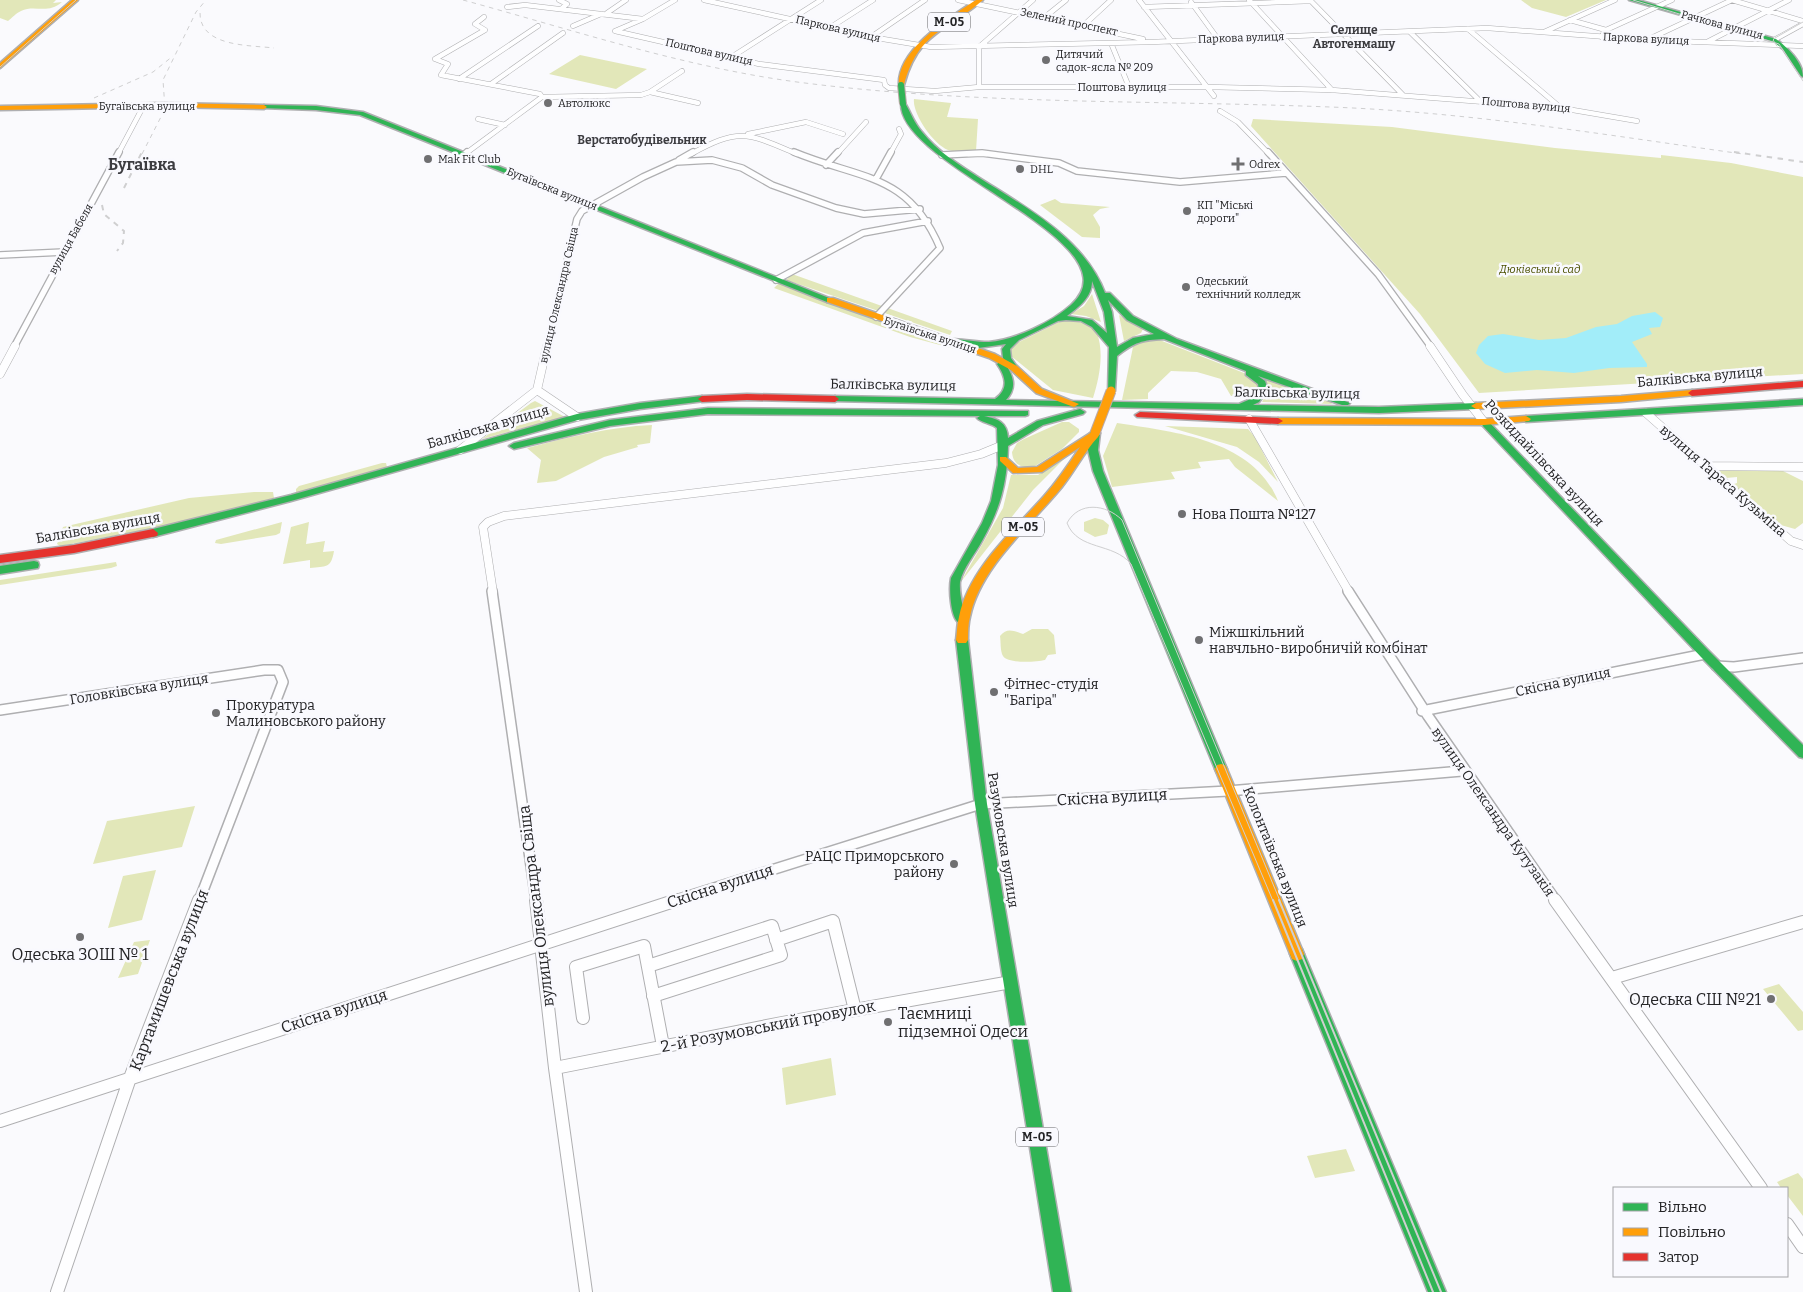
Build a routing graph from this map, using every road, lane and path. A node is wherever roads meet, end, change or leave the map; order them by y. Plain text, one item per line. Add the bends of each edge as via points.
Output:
1 (75, 0) edge
2 (559, 0) edge
3 (626, 0) edge
4 (675, 0) edge
5 (704, 0) edge
6 (821, 0) edge
7 (873, 0) edge
8 (925, 0) edge
9 (958, 0) edge
10 (1033, 0) edge
11 (1066, 0) edge
12 (1111, 0) edge
13 (1139, 0) edge
14 (1189, 0) edge
15 (1310, 0) edge
16 (1615, 0) edge
17 (1632, 0) edge
18 (1672, 0) edge
19 (1732, 0) edge
20 (1790, 0) edge
21 (525, 2) edge
22 (978, 2) edge
23 (1250, 2) edge
24 (1193, 5) junction
25 (507, 7) dead end
26 (1144, 7) junction
27 (1657, 7) junction
28 (561, 9) junction
29 (1767, 11) junction
30 (1019, 12) junction
31 (602, 13) junction
32 (607, 13) junction
33 (484, 17) dead end
34 (1045, 17) junction
35 (792, 18) junction
36 (1694, 18) junction
37 (643, 19) junction
38 (1570, 20) junction
39 (1803, 22) edge
40 (1084, 25) junction
41 (538, 26) dead end
42 (573, 26) dead end
43 (831, 27) junction
44 (1732, 28) junction
45 (1468, 29) junction
46 (1606, 30) junction
47 (1410, 32) junction
48 (563, 33) dead end
49 (1543, 33) junction
50 (1345, 34) junction
51 (1283, 36) junction
52 (871, 37) junction
53 (1601, 37) junction
54 (1218, 39) junction
55 (1648, 40) junction
56 (1172, 41) junction
57 (1111, 42) junction
58 (1150, 42) junction
59 (1706, 43) junction
60 (1779, 43) junction
61 (1803, 46) edge
62 (919, 47) junction
63 (979, 47) junction
64 (730, 58) junction
65 (0, 66) edge
66 (682, 71) dead end
67 (1803, 75) edge
68 (459, 79) junction
69 (491, 84) junction
70 (979, 87) junction
71 (1129, 87) junction
72 (1209, 87) junction
73 (1332, 90) junction
74 (650, 92) junction
75 (1403, 95) junction
76 (1214, 96) dead end
77 (542, 97) junction
78 (1480, 101) junction
79 (698, 103) dead end
80 (144, 105) junction
81 (0, 108) edge
82 (1561, 108) junction
83 (1220, 111) dead end
84 (478, 119) dead end
85 (1637, 121) dead end
86 (866, 122) dead end
87 (504, 125) junction
88 (900, 129) dead end
89 (843, 134) dead end
90 (745, 135) junction
91 (465, 154) junction
92 (942, 155) junction
93 (676, 162) junction
94 (826, 165) junction
95 (1286, 173) junction
96 (876, 179) junction
97 (591, 205) junction
98 (920, 209) junction
99 (928, 222) junction
100 (64, 252) junction
101 (0, 256) edge
102 (1085, 264) junction
103 (776, 280) junction
104 (1100, 286) junction
105 (876, 317) junction
106 (1050, 320) junction
107 (1017, 337) junction
108 (949, 341) junction
109 (1174, 341) junction
110 (1114, 355) junction
111 (992, 356) junction
112 (1238, 365) junction
113 (1014, 368) junction
114 (0, 374) edge
115 (1803, 384) edge
116 (537, 390) junction
117 (1803, 402) edge
118 (996, 403) junction
119 (1238, 407) junction
120 (1470, 407) junction
121 (1077, 408) junction
122 (1367, 409) junction
123 (1646, 413) junction
124 (963, 414) junction
125 (577, 417) junction
126 (1249, 419) junction
127 (1484, 422) junction
128 (1094, 435) junction
129 (1003, 445) junction
130 (457, 452) junction
131 (1003, 459) junction
132 (1706, 466) junction
133 (1803, 467) edge
134 (266, 517) dead end
135 (168, 541) dead end
136 (1803, 544) edge
137 (0, 559) edge
138 (0, 570) edge
139 (961, 622) junction
140 (1705, 654) junction
141 (1803, 658) edge
142 (1716, 666) junction
143 (278, 670) joint
144 (0, 710) edge
145 (1422, 711) junction
146 (1803, 753) edge
147 (1462, 771) junction
148 (1231, 791) junction
149 (981, 804) junction
150 (1803, 922) edge
151 (776, 940) junction
152 (541, 943) junction
153 (648, 966) junction
154 (1612, 978) junction
155 (1012, 982) junction
156 (654, 996) junction
157 (855, 1010) junction
158 (583, 1018) dead end
159 (663, 1046) junction
160 (555, 1068) junction
161 (130, 1078) junction
162 (0, 1121) edge
163 (1760, 1187) edge
164 (1788, 1225) edge
165 (1803, 1247) edge
166 (57, 1292) edge
167 (586, 1292) edge
168 (1062, 1292) edge
169 (1437, 1292) edge

1 - 65 main road
2 - 28 street via 567,4
3 - 32 street
4 - 37 street
5 - 35 street, Паркова вулиця
6 - 35 street
7 - 43 street
8 - 52 street
9 - 22 street, Зелений проспект
10 - 30 street
11 - 34 street
12 - 40 street
13 - 26 street
14 - 24 street
15 - 23 street
15 - 50 street
16 - 38 street
17 - 27 main road, Рачкова вулиця
18 - 27 street
19 - 29 street
19 - 36 street
20 - 29 street
21 - 25 street
21 - 28 street
22 - 30 street, Зелений проспект
22 - 62 main road, М-05
23 - 24 street
23 - 51 street
24 - 26 street
24 - 54 street
26 - 56 street
27 - 36 main road, Рачкова вулиця
27 - 46 street
28 - 31 street
29 - 39 street
29 - 44 street
30 - 34 street, Зелений проспект
30 - 63 street
31 - 32 street
31 - 42 street
32 - 37 street
33 - 68 street via 475,24 485,30 435,59 448,64 441,75
34 - 40 street, Зелений проспект
35 - 43 street, Паркова вулиця
35 - 64 street
36 - 44 main road, Рачкова вулиця
36 - 55 street
37 - 64 street, Поштова вулиця via 615,31
38 - 46 street
38 - 49 street
39 - 60 street
40 - 58 street, Зелений проспект
41 - 68 street
43 - 52 street, Паркова вулиця
44 - 59 street
44 - 60 main road, Рачкова вулиця
45 - 47 street, Паркова вулиця
45 - 49 street, Паркова вулиця
45 - 82 street
46 - 53 street
47 - 50 street, Паркова вулиця
47 - 78 street
48 - 69 street
49 - 53 street, Паркова вулиця
50 - 51 street, Паркова вулиця
50 - 75 street
51 - 54 street, Паркова вулиця
51 - 73 street
52 - 62 street, Паркова вулиця
53 - 55 street, Паркова вулиця
54 - 56 street, Паркова вулиця
55 - 59 street, Паркова вулиця
56 - 58 street, Паркова вулиця
56 - 72 street
57 - 58 street, Паркова вулиця
57 - 63 street, Паркова вулиця
57 - 71 street
59 - 60 street, Паркова вулиця
60 - 61 street, Паркова вулиця
60 - 67 main road
62 - 63 street, Паркова вулиця
62 - 92 main road, М-05, bridge via 906,66 901,85 903,104 919,131
63 - 70 street
64 - 70 street, Поштова вулиця via 884,80 889,88 935,92
66 - 74 street
68 - 69 street
69 - 77 street
70 - 71 street, Поштова вулиця
71 - 72 street, Поштова вулиця
72 - 73 street, Поштова вулиця
72 - 76 street
73 - 75 street, Поштова вулиця
74 - 77 street via 641,95
74 - 79 street
75 - 78 street, Поштова вулиця
77 - 87 street
78 - 82 street, Поштова вулиця
80 - 81 main road, Бугаївська вулиця
80 - 91 main road, Бугаївська вулиця via 352,111
80 - 100 street, вулиця Бабеля
82 - 85 street, Поштова вулиця
83 - 95 street, Розкидайлівська вулиця via 1232,116
84 - 87 street
86 - 94 street
87 - 91 street
88 - 96 street via 901,134
89 - 90 street via 806,122
90 - 93 street via 708,144
90 - 94 street
91 - 97 main road, Бугаївська вулиця
92 - 95 street via 988,154 1059,163 1077,171 1180,182
92 - 102 main road, М-05 via 1043,221
93 - 97 street
93 - 98 street via 712,160 742,168 772,185 836,208 864,214
94 - 96 street
95 - 120 street, Розкидайлівська вулиця via 1377,272 1406,309
96 - 98 street via 885,182
97 - 103 main road, Бугаївська вулиця
97 - 116 street, вулиця Олександра Свіща via 577,219
98 - 99 street
99 - 103 street via 863,233
99 - 105 street via 940,248
100 - 101 street
100 - 114 street, вулиця Бабеля
102 - 104 main road, М-05
102 - 106 main road via 1088,285 1085,296
103 - 105 main road, Бугаївська вулиця
104 - 109 main road via 1125,314
104 - 110 main road, М-05 via 1108,310
105 - 108 main road, Бугаївська вулиця
106 - 107 main road
106 - 110 main road via 1074,317 1095,322 1103,330
107 - 108 main road via 986,345
107 - 113 main road via 1006,349 1007,358
108 - 111 main road, Бугаївська вулиця
109 - 110 main road via 1142,336
109 - 112 main road
110 - 128 main road, М-05, bridge via 1110,391
111 - 113 main road, Бугаївська вулиця
111 - 118 main road via 1007,371 1011,381 1008,394
112 - 119 main road via 1264,386 1259,398
112 - 122 main road via 1316,395
113 - 121 main road, Бугаївська вулиця via 1039,391
115 - 120 main road, Балківська вулиця
116 - 125 street
116 - 130 street
117 - 123 main road, Балківська вулиця
118 - 121 main road, Балківська вулиця
118 - 125 main road, Балківська вулиця via 712,398 636,406
119 - 121 main road, Балківська вулиця
119 - 122 main road, Балківська вулиця
120 - 122 main road, Балківська вулиця
120 - 127 street, Розкидайлівська вулиця
121 - 124 main road, Балківська вулиця
121 - 126 main road, Балківська вулиця
121 - 129 main road via 1040,423
123 - 127 main road, Балківська вулиця
123 - 132 street, вулиця Тараса Кузьміна
124 - 129 main road via 1002,425
124 - 134 main road, Балківська вулиця via 742,410 638,417 564,432
125 - 130 main road, Балківська вулиця
126 - 127 main road, Балківська вулиця via 1353,423
126 - 145 street, вулиця Олександра Кутузакія via 1316,542
127 - 140 main road, Розкидайлівська вулиця
128 - 131 main road via 1035,471 1016,470
128 - 139 main road, Разумовська вулиця / М-05 via 1062,481 983,574
128 - 148 main road, Колонтаївська вулиця via 1092,446 1096,465
129 - 131 main road
129 - 152 street, вулиця Олександра Свіща via 946,463 504,516 483,527
130 - 137 main road, Балківська вулиця via 196,525 114,542
131 - 139 main road via 1003,482 997,506 956,578 955,593
132 - 133 street
132 - 136 street, вулиця Тараса Кузьміна via 1782,533
135 - 138 main road, Балківська вулиця via 92,557
139 - 149 main road, Разумовська вулиця / М-05
140 - 142 main road, Розкидайлівська вулиця
140 - 145 street, Cкісна вулиця
141 - 142 street via 1734,667
142 - 146 main road, Розкидайлівська вулиця
143 - 144 street, Головківська вулиця
143 - 161 street, Картамишевська вулиця via 282,682 265,732
145 - 147 street, вулиця Олександра Кутузакія
147 - 148 street, Cкісна вулиця
147 - 154 street, вулиця Олександра Кутузакія
148 - 149 street, Cкісна вулиця
148 - 169 main road, Колонтаївська вулиця
149 - 152 street, Cкісна вулиця
149 - 155 main road, Разумовська вулиця / М-05
150 - 154 street
151 - 153 street via 772,926
151 - 156 street via 780,955
151 - 157 street via 833,921
152 - 160 street, вулиця Олександра Свіща
152 - 161 street, Cкісна вулиця
153 - 156 street
153 - 158 street via 644,946 576,967
154 - 163 street, вулиця Олександра Кутузакія
155 - 157 street, 2-й Розумовський провулок
155 - 168 main road, Разумовська вулиця / М-05
156 - 159 street
157 - 159 street, 2-й Розумовський провулок
159 - 160 street, 2-й Розумовський провулок
160 - 167 street, вулиця Олександра Свіща
161 - 162 street, Cкісна вулиця
161 - 166 street, Картамишевська вулиця
164 - 165 street

